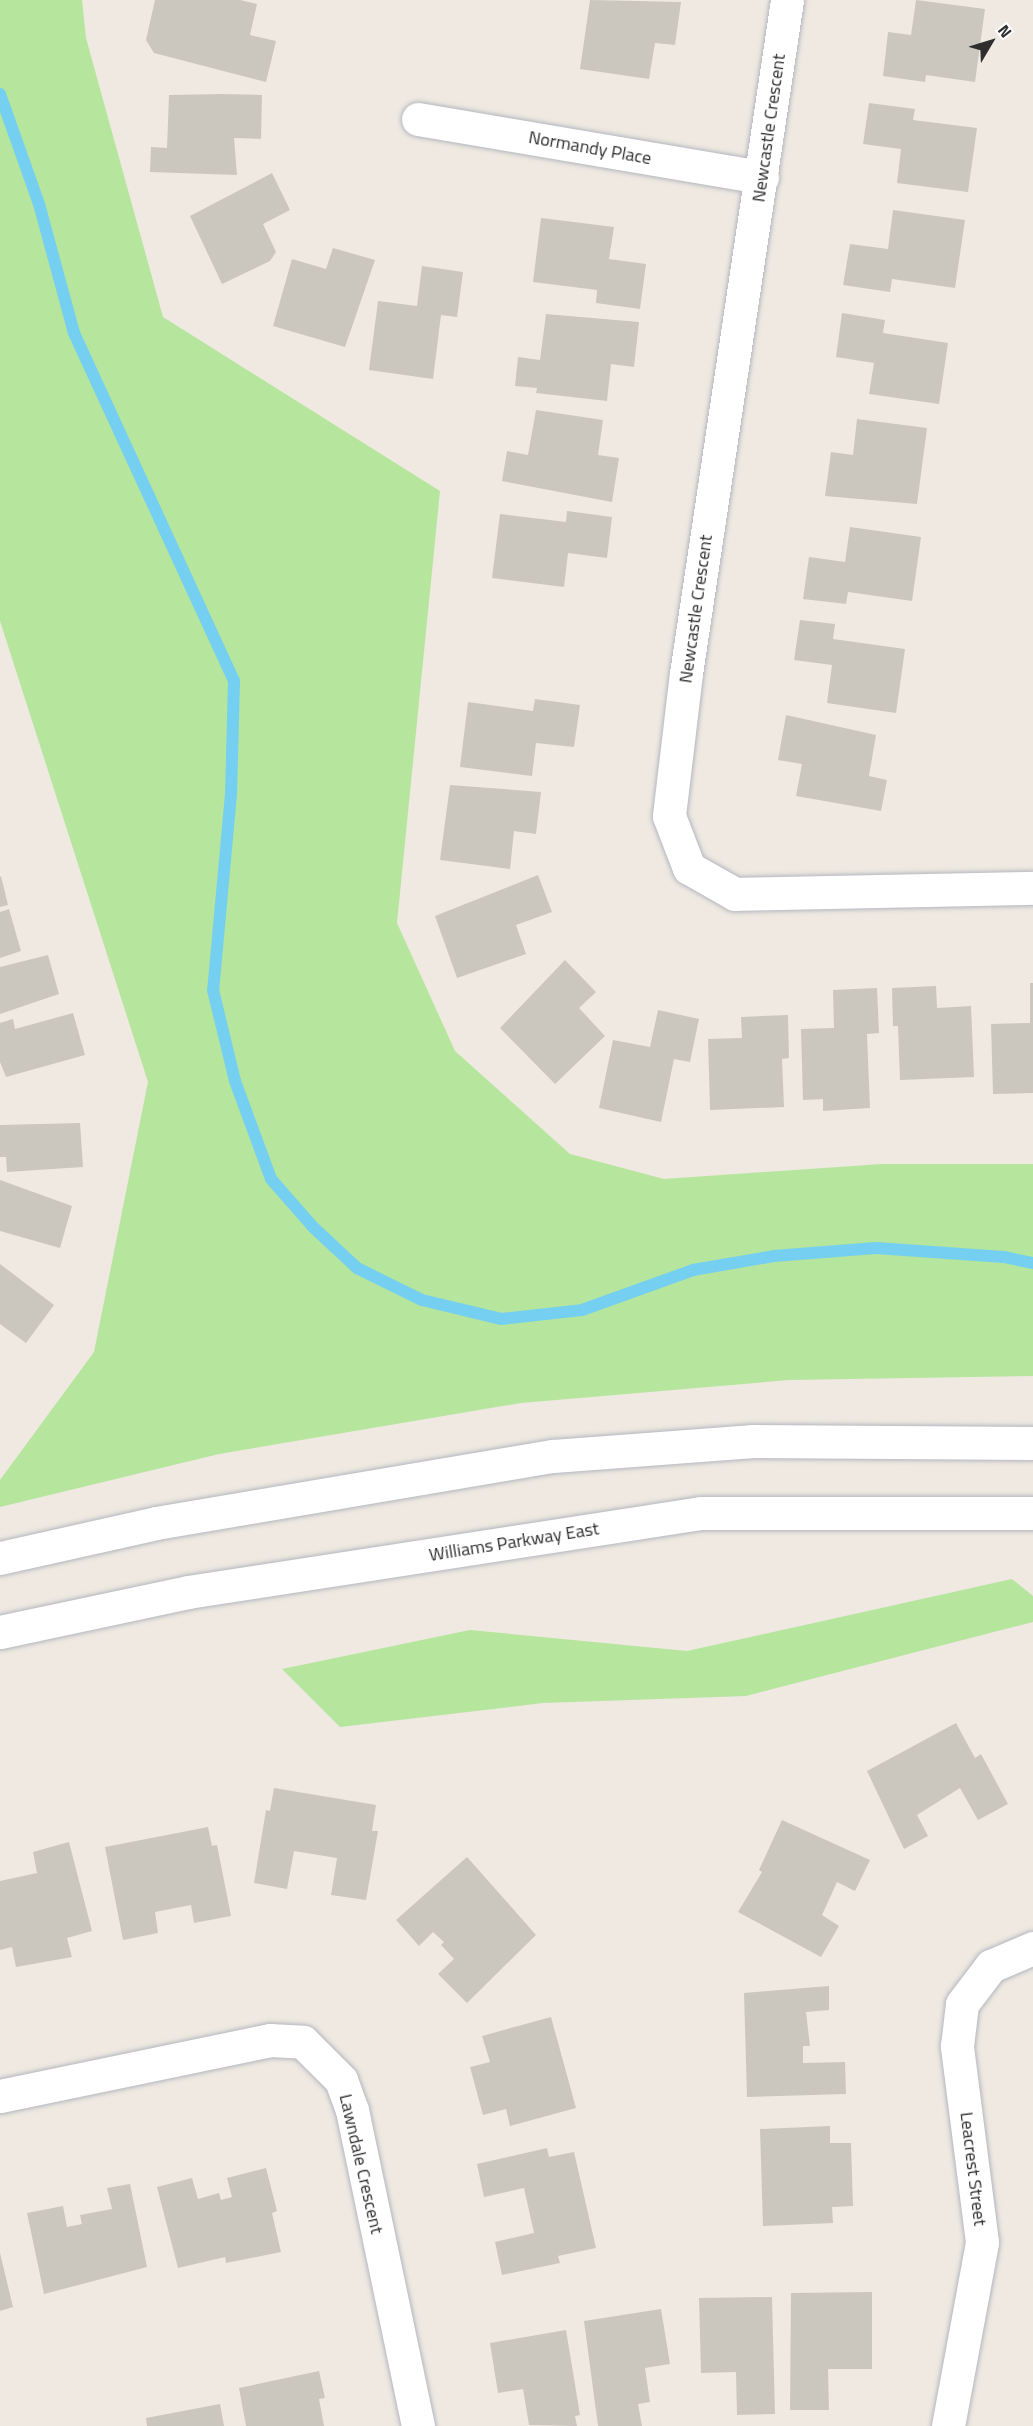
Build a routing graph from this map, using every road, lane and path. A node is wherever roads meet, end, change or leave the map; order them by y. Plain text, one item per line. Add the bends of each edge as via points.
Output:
1 (788, 0) edge
2 (418, 118) dead end
3 (762, 177) junction
4 (1033, 888) edge
5 (1033, 1443) edge
6 (1033, 1513) edge
7 (0, 1558) edge
8 (0, 1632) edge
9 (1033, 1948) edge
10 (0, 2096) edge
11 (418, 2426) edge
12 (948, 2426) edge

1 - 3 street, Newcastle Crescent
2 - 3 street, Normandy Place
3 - 4 street, Newcastle Crescent via 686,673 669,816 689,868 735,894
5 - 7 street via 753,1442 553,1456 156,1523
6 - 8 street, Williams Parkway East via 701,1513 188,1592
9 - 12 street, Leacrest Street via 991,1966 962,2004 957,2046 982,2242
10 - 11 street, Lawndale Crescent via 270,2040 303,2042 341,2080 352,2110

